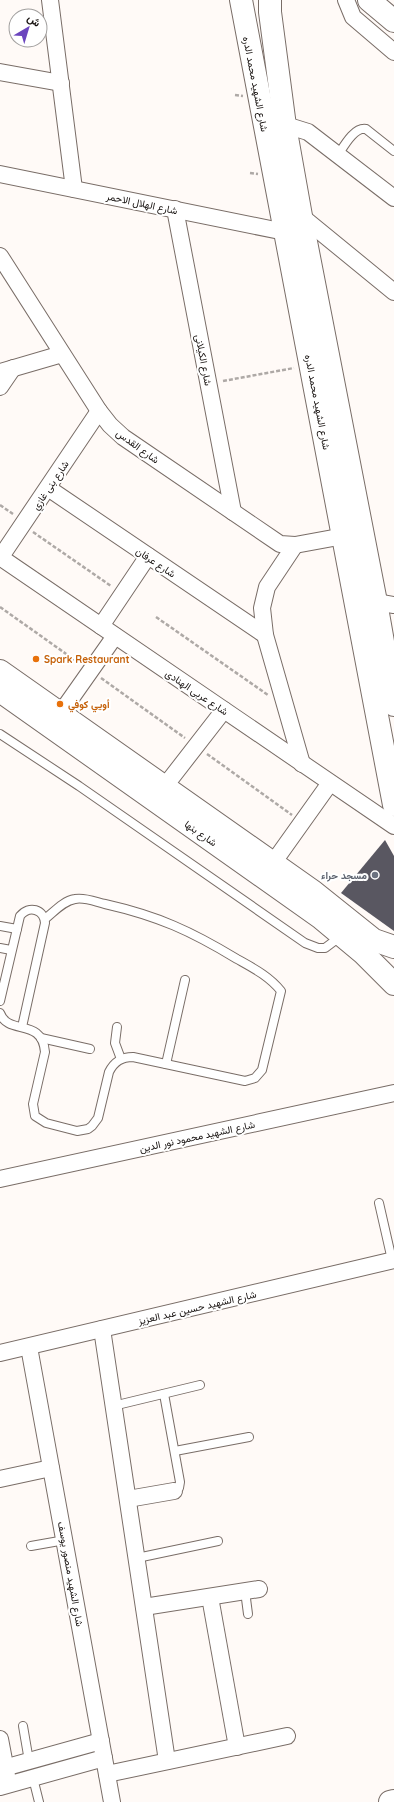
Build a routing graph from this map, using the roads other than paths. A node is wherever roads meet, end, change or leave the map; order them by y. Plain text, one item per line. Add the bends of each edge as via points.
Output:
1 (50, 0) edge
2 (241, 0) edge
3 (270, 0) edge
4 (346, 0) edge
5 (369, 0) edge
6 (394, 21) edge
7 (394, 52) edge
8 (0, 72) edge
9 (61, 83) junction
10 (275, 127) junction
11 (394, 151) edge
12 (338, 155) junction
13 (0, 174) edge
14 (74, 189) junction
15 (393, 195) edge
16 (175, 209) junction
17 (302, 216) junction
18 (285, 232) junction
19 (0, 256) edge
20 (394, 292) edge
21 (62, 354) junction
22 (6, 370) edge
23 (0, 387) edge
24 (99, 412) junction
25 (48, 488) junction
26 (233, 512) junction
27 (344, 536) junction
28 (295, 545) junction
29 (148, 556) junction
30 (0, 558) edge
31 (385, 604) edge
32 (101, 626) junction
33 (265, 635) junction
34 (115, 636) junction
35 (0, 672) edge
36 (4, 697) edge
37 (388, 708) edge
38 (224, 710) junction
39 (60, 714) junction
40 (0, 734) edge
41 (302, 764) junction
42 (330, 782) junction
43 (164, 786) junction
44 (394, 805) edge
45 (394, 826) edge
46 (273, 863) junction
47 (45, 919) junction
48 (0, 926) edge
49 (17, 929) junction
50 (342, 935) junction
51 (394, 947) edge
52 (0, 948) edge
53 (11, 950) junction
54 (185, 980) dead end
55 (394, 984) edge
56 (0, 1001) edge
57 (0, 1013) edge
58 (22, 1027) junction
59 (117, 1027) dead end
60 (41, 1038) junction
61 (90, 1049) dead end
62 (121, 1059) junction
63 (166, 1064) junction
64 (394, 1093) edge
65 (0, 1179) edge
66 (379, 1203) dead end
67 (393, 1260) edge
68 (102, 1329) junction
69 (29, 1347) junction
70 (0, 1353) edge
71 (200, 1385) dead end
72 (164, 1394) junction
73 (113, 1406) junction
74 (249, 1437) dead end
75 (176, 1451) junction
76 (51, 1468) junction
77 (0, 1479) edge
78 (174, 1492) joint
79 (128, 1499) junction
80 (65, 1540) junction
81 (218, 1541) dead end
82 (31, 1546) dead end
83 (137, 1558) junction
84 (252, 1590) joint
85 (210, 1597) junction
86 (144, 1607) junction
87 (248, 1614) dead end
88 (22, 1726) dead end
89 (287, 1736) dead end
90 (0, 1739) edge
91 (101, 1740) junction
92 (237, 1747) junction
93 (104, 1758) junction
94 (29, 1761) junction
95 (167, 1761) junction
96 (3, 1768) edge
97 (107, 1774) junction
98 (33, 1778) junction
99 (4, 1786) edge
100 (394, 1801) edge
101 (39, 1802) edge
102 (112, 1802) edge
103 (390, 1802) edge

1 - 9 street
2 - 10 main road, شارع الشهيد محمد الدره
3 - 10 main road, شارع الشهيد محمد الدره
4 - 7 street via 353,17
5 - 6 main road
8 - 9 street
9 - 14 street
10 - 12 street via 308,132
10 - 17 main road, شارع الشهيد محمد الدره
10 - 18 main road, شارع الشهيد محمد الدره
11 - 12 lane via 363,128 358,130
12 - 15 street
13 - 14 street, شارع الهلال الاحمر
14 - 16 street, شارع الهلال الاحمر
16 - 18 street, شارع الهلال الاحمر
16 - 26 street, شارع الكيلانى
17 - 20 street
17 - 31 main road, شارع الشهيد محمد الدره
18 - 27 main road, شارع الشهيد محمد الدره
19 - 21 street, شارع القدس
21 - 22 street
21 - 24 street, شارع القدس
22 - 23 street
24 - 25 street, شارع بنى غازي
24 - 26 street, شارع القدس via 123,437
25 - 29 street, شارع عرفان
25 - 30 street, شارع بنى غازي
26 - 28 street, شارع القدس via 280,544
27 - 28 street, شارع القدس
27 - 37 main road, شارع الشهيد محمد الدره
28 - 33 street via 265,592 262,608
29 - 32 street
29 - 33 street, شارع عرفان
30 - 32 street, شارع عربى الهنادى
31 - 37 main road, شارع الشهيد محمد الدره
32 - 34 street, شارع عربى الهنادى
33 - 41 street
34 - 38 street, شارع عربى الهنادى
34 - 39 street
35 - 39 main road, شارع بنها
36 - 50 main road, شارع بنها via 299,902
37 - 44 main road, شارع الشهيد محمد الدره
38 - 41 street, شارع عربى الهنادى
38 - 43 street
39 - 43 main road, شارع بنها
40 - 50 lane via 305,943 325,948
41 - 42 street, شارع عربى الهنادى
42 - 45 street, شارع عربى الهنادى
42 - 46 street
43 - 46 main road, شارع بنها
46 - 51 main road, شارع بنها via 374,940
47 - 49 lane via 35,910 26,910 20,916
47 - 58 lane
47 - 63 lane via 66,902 76,899 153,916 201,937 267,976 281,991 262,1070 255,1078 245,1081
48 - 49 lane
49 - 53 lane
50 - 55 main road, شارع بنها
52 - 53 lane
53 - 56 lane
54 - 63 lane
57 - 58 lane via 10,1024
58 - 60 lane via 36,1032
59 - 62 lane via 115,1043
60 - 61 lane
60 - 62 lane via 45,1052 32,1104 40,1121 46,1123 77,1131 92,1126 98,1118 109,1072
62 - 63 lane via 133,1057
64 - 65 street, شارع الشهيد محمود نور الدين
66 - 67 lane
67 - 68 street, شارع الشهيد حسين عبد العزيز
68 - 69 street, شارع الشهيد حسين عبد العزيز
68 - 73 street
69 - 70 street, شارع الشهيد حسين عبد العزيز
69 - 76 street, شارع الشهيد منصور يوسف
71 - 72 lane
72 - 73 lane
72 - 75 lane
73 - 79 street
74 - 75 lane
75 - 78 lane via 180,1482 179,1488
76 - 77 street
76 - 80 street, شارع الشهيد منصور يوسف
78 - 79 street
79 - 83 street
80 - 82 lane
80 - 91 street, شارع الشهيد منصور يوسف
81 - 83 lane
83 - 86 street
84 - 85 street
84 - 87 lane
85 - 86 street
85 - 92 street
86 - 95 street
88 - 94 lane
89 - 92 street
90 - 96 street
91 - 93 street, شارع الشهيد منصور يوسف
91 - 94 street
92 - 95 street
93 - 97 street, شارع الشهيد منصور يوسف
93 - 98 street
94 - 96 street
95 - 97 street
96 - 99 street
97 - 102 street, شارع الشهيد منصور يوسف
98 - 99 street
98 - 101 lane
100 - 103 main road

